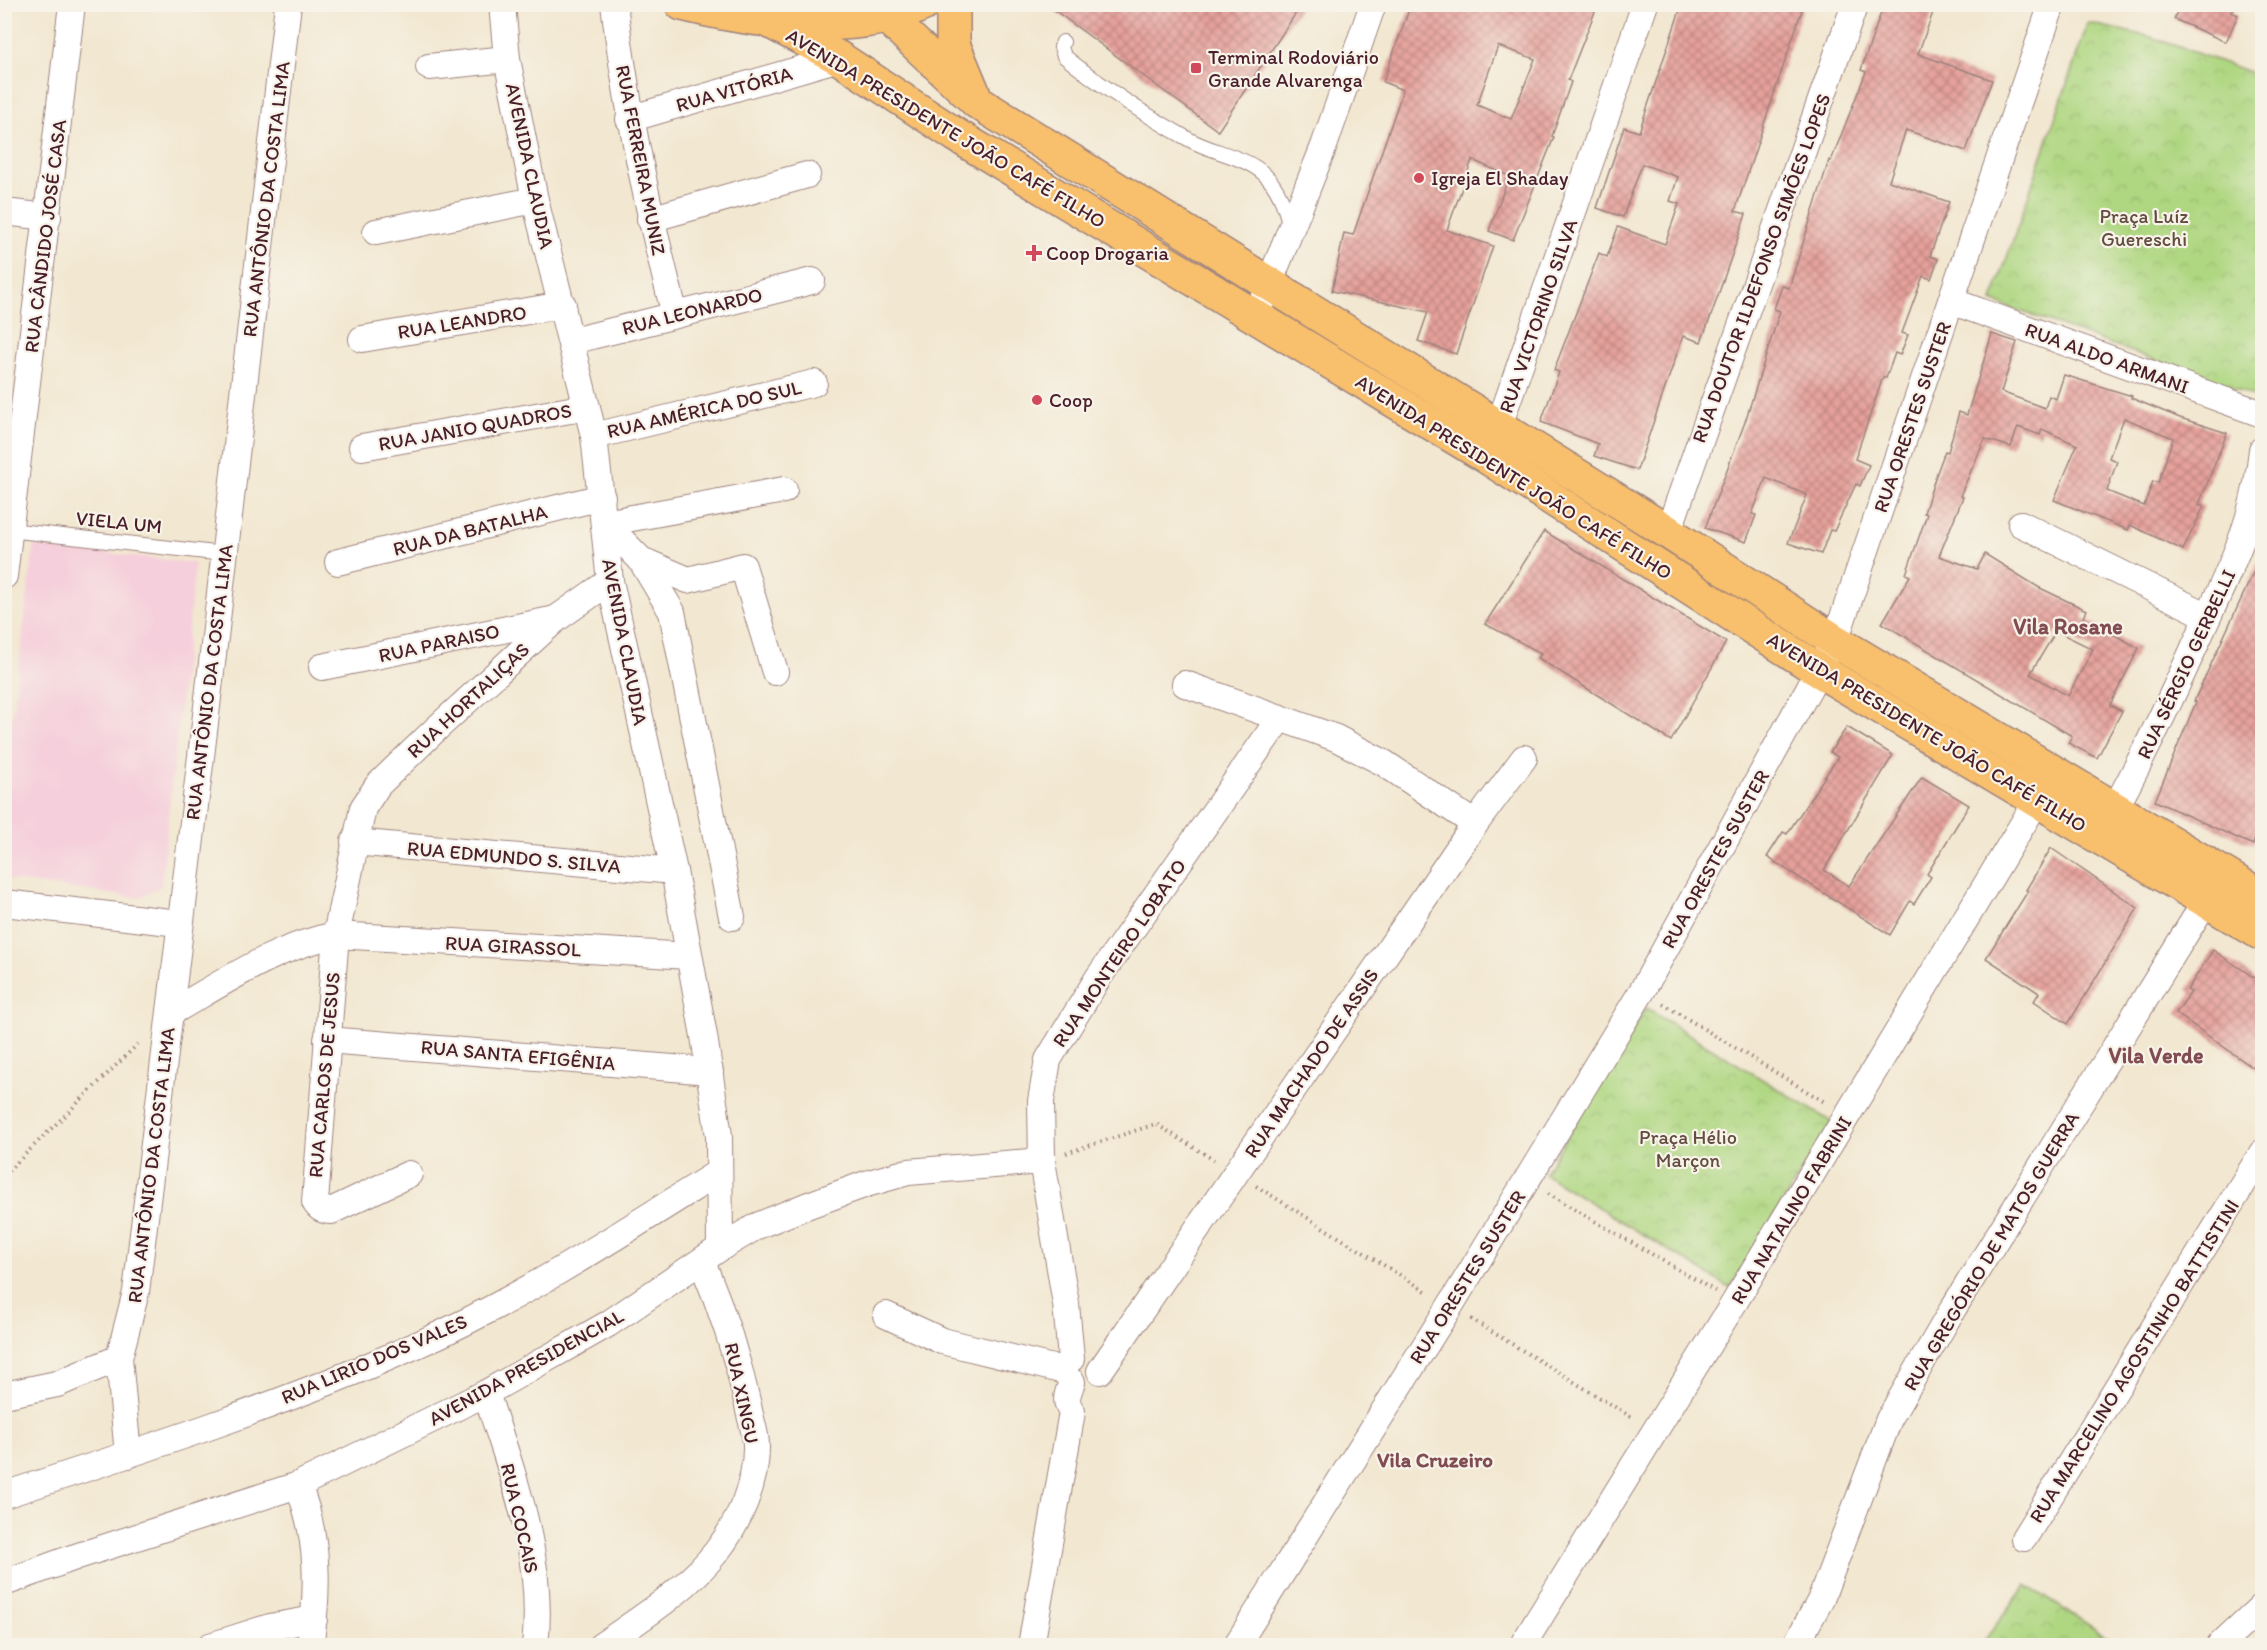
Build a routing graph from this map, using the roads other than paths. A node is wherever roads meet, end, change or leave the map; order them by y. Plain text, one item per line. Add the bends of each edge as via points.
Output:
1 (72, 4) edge
2 (288, 4) edge
3 (502, 4) edge
4 (614, 4) edge
5 (682, 4) edge
6 (924, 4) edge
7 (953, 4) edge
8 (1373, 4) edge
9 (1645, 4) edge
10 (1855, 4) edge
11 (2052, 4) edge
12 (877, 10) edge
13 (765, 19) junction
14 (1063, 42) dead end
15 (838, 58) junction
16 (507, 59) junction
17 (429, 67) dead end
18 (977, 102) junction
19 (629, 119) junction
20 (807, 175) dead end
21 (536, 200) junction
22 (4, 212) edge
23 (48, 217) junction
24 (650, 219) junction
25 (1291, 228) junction
26 (376, 232) dead end
27 (812, 281) dead end
28 (1269, 282) junction
29 (1952, 301) junction
30 (563, 305) junction
31 (675, 315) junction
32 (1259, 319) junction
33 (362, 339) dead end
34 (572, 341) junction
35 (814, 383) dead end
36 (587, 407) junction
37 (2262, 414) edge
38 (1499, 428) junction
39 (594, 436) junction
40 (362, 447) dead end
41 (2262, 450) edge
42 (1486, 457) junction
43 (784, 490) dead end
44 (602, 497) junction
45 (605, 523) junction
46 (2021, 524) dead end
47 (9, 530) junction
48 (1668, 532) junction
49 (224, 554) junction
50 (641, 560) junction
51 (338, 562) dead end
52 (4, 576) edge
53 (610, 581) junction
54 (2208, 616) junction
55 (556, 619) junction
56 (1836, 641) junction
57 (322, 667) dead end
58 (1820, 671) junction
59 (775, 672) dead end
60 (1185, 684) dead end
61 (1280, 718) junction
62 (1524, 758) dead end
63 (2055, 771) junction
64 (2039, 799) junction
65 (2108, 822) junction
66 (1475, 824) junction
67 (354, 842) junction
68 (674, 871) junction
69 (2215, 887) junction
70 (2262, 897) edge
71 (4, 903) edge
72 (732, 917) dead end
73 (179, 923) junction
74 (2262, 931) edge
75 (336, 935) junction
76 (689, 956) junction
77 (170, 1012) junction
78 (327, 1040) junction
79 (710, 1071) junction
80 (2262, 1153) edge
81 (1042, 1161) junction
82 (719, 1172) junction
83 (409, 1174) dead end
84 (711, 1255) junction
85 (886, 1315) dead end
86 (119, 1358) junction
87 (1079, 1374) junction
88 (486, 1394) junction
89 (4, 1395) edge
90 (128, 1455) junction
91 (298, 1485) junction
92 (4, 1495) edge
93 (2024, 1538) dead end
94 (4, 1583) edge
95 (2262, 1606) edge
96 (314, 1619) junction
97 (210, 1646) edge
98 (310, 1646) edge
99 (535, 1646) edge
100 (601, 1646) edge
101 (1031, 1646) edge
102 (1236, 1646) edge
103 (1522, 1646) edge
104 (1795, 1646) edge
105 (2218, 1646) edge

1 - 23 street, RUA CÂNDIDO JOSÉ CASA
2 - 49 street, RUA ANTÔNIO DA COSTA LIMA
3 - 16 street, AVENIDA CLAUDIA
4 - 19 street, RUA FERREIRA MUNIZ
5 - 13 main road
6 - 12 main road
7 - 18 main road via 953,44
8 - 25 street
9 - 38 street, RUA VICTORINO SILVA
10 - 48 street, RUA DOUTOR ILDEFONSO SIMÕES LOPES
11 - 29 street, RUA ORESTES SUSTER
12 - 13 main road via 844,24
12 - 18 main road, AVENIDA PRESIDENTE JOÃO CAFÉ FILHO
13 - 15 main road, AVENIDA PRESIDENTE JOÃO CAFÉ FILHO
14 - 25 lane via 1062,52 1070,61 1171,128 1263,173 1282,199
15 - 19 street, RUA VITÓRIA
15 - 32 main road, AVENIDA PRESIDENTE JOÃO CAFÉ FILHO via 956,135
16 - 17 street
16 - 21 street, AVENIDA CLAUDIA
18 - 28 main road, AVENIDA PRESIDENTE JOÃO CAFÉ FILHO
19 - 24 street, RUA FERREIRA MUNIZ
20 - 24 street
21 - 26 street
21 - 30 street, AVENIDA CLAUDIA
22 - 23 street
23 - 47 street, RUA CÂNDIDO JOSÉ CASA
24 - 31 street, RUA FERREIRA MUNIZ
25 - 28 street
27 - 31 street, RUA LEONARDO
28 - 32 street
28 - 38 main road, AVENIDA PRESIDENTE JOÃO CAFÉ FILHO
29 - 37 street, RUA ALDO ARMANI
29 - 56 street, RUA ORESTES SUSTER
30 - 33 street, RUA LEANDRO
30 - 34 street, AVENIDA CLAUDIA
31 - 34 street, RUA LEONARDO
32 - 42 main road, AVENIDA PRESIDENTE JOÃO CAFÉ FILHO
34 - 36 street, AVENIDA CLAUDIA
35 - 39 street, RUA AMÉRICA DO SUL
36 - 39 street, AVENIDA CLAUDIA
36 - 40 street, RUA JANIO QUADROS
38 - 42 street, RUA VICTORINO SILVA
38 - 48 main road, AVENIDA PRESIDENTE JOÃO CAFÉ FILHO
39 - 44 street, AVENIDA CLAUDIA
41 - 54 street, RUA SÉRGIO GERBELLI via 2255,500 2243,542
42 - 58 main road, AVENIDA PRESIDENTE JOÃO CAFÉ FILHO
43 - 45 street
44 - 45 street, AVENIDA CLAUDIA
44 - 51 street, RUA DA BATALHA
45 - 50 street
45 - 53 street, AVENIDA CLAUDIA
46 - 54 street
47 - 49 lane, VIELA UM
47 - 52 street, RUA CÂNDIDO JOSÉ CASA
48 - 56 main road, AVENIDA PRESIDENTE JOÃO CAFÉ FILHO
49 - 73 street, RUA ANTÔNIO DA COSTA LIMA
50 - 59 street via 688,580 743,566
50 - 72 street via 672,612
53 - 55 street, RUA HORTALIÇAS
53 - 68 street, AVENIDA CLAUDIA
54 - 65 street, RUA SÉRGIO GERBELLI via 2167,708
55 - 57 street, RUA PARAISO
55 - 67 street, RUA HORTALIÇAS via 378,785 363,808
56 - 58 street, RUA ORESTES SUSTER
56 - 63 main road, AVENIDA PRESIDENTE JOÃO CAFÉ FILHO
58 - 64 main road, AVENIDA PRESIDENTE JOÃO CAFÉ FILHO
58 - 102 street, RUA ORESTES SUSTER via 1642,991
60 - 61 street
61 - 66 street via 1336,738 1384,763
61 - 81 street, RUA MONTEIRO LOBATO via 1098,978 1048,1060 1041,1101
62 - 66 street, RUA MACHADO DE ASSIS
63 - 64 street, RUA NATALINO FABRINI
63 - 65 main road, AVENIDA PRESIDENTE JOÃO CAFÉ FILHO
64 - 65 main road, AVENIDA PRESIDENTE JOÃO CAFÉ FILHO
64 - 103 street, RUA NATALINO FABRINI
65 - 69 main road, AVENIDA PRESIDENTE JOÃO CAFÉ FILHO
66 - 87 street, RUA MACHADO DE ASSIS via 1236,1173
67 - 68 street, RUA EDMUNDO S. SILVA
67 - 75 street, RUA CARLOS DE JESUS
68 - 76 street, AVENIDA CLAUDIA
69 - 70 main road, AVENIDA PRESIDENTE JOÃO CAFÉ FILHO
69 - 74 main road, AVENIDA PRESIDENTE JOÃO CAFÉ FILHO
69 - 104 street, RUA GREGÓRIO DE MATOS GUERRA via 1954,1307 1889,1419 1820,1601
71 - 73 street
73 - 77 street, RUA ANTÔNIO DA COSTA LIMA
75 - 76 street, RUA GIRASSOL
75 - 77 street, RUA GIRASSOL via 292,946
75 - 78 street, RUA CARLOS DE JESUS
76 - 79 street, AVENIDA CLAUDIA
77 - 86 street, RUA ANTÔNIO DA COSTA LIMA via 136,1292
78 - 79 street, RUA SANTA EFIGÊNIA
78 - 83 street, RUA CARLOS DE JESUS via 314,1192 318,1208 331,1211
79 - 82 street, AVENIDA CLAUDIA via 719,1136
80 - 93 street, RUA MARCELINO AGOSTINHO BATTISTINI
81 - 84 street, AVENIDA PRESIDENCIAL via 908,1172 757,1226
81 - 87 street, RUA MONTEIRO LOBATO
82 - 84 street, AVENIDA CLAUDIA
82 - 90 street, RUA LIRIO DOS VALES via 556,1273 421,1344 335,1380
84 - 88 street, AVENIDA PRESIDENCIAL via 608,1324
84 - 100 street, RUA XINGU via 756,1444 752,1481 718,1551 690,1580
85 - 87 street via 974,1351
86 - 89 street via 57,1384
86 - 90 street, RUA ANTÔNIO DA COSTA LIMA
87 - 101 street via 1066,1395 1072,1412
88 - 91 street, AVENIDA PRESIDENCIAL
88 - 99 street, RUA COCAIS via 518,1487 533,1557 538,1620
90 - 92 street, RUA LIRIO DOS VALES
91 - 94 street, AVENIDA PRESIDENCIAL
91 - 96 street via 314,1533
95 - 105 street
96 - 97 street via 270,1627
96 - 98 street

